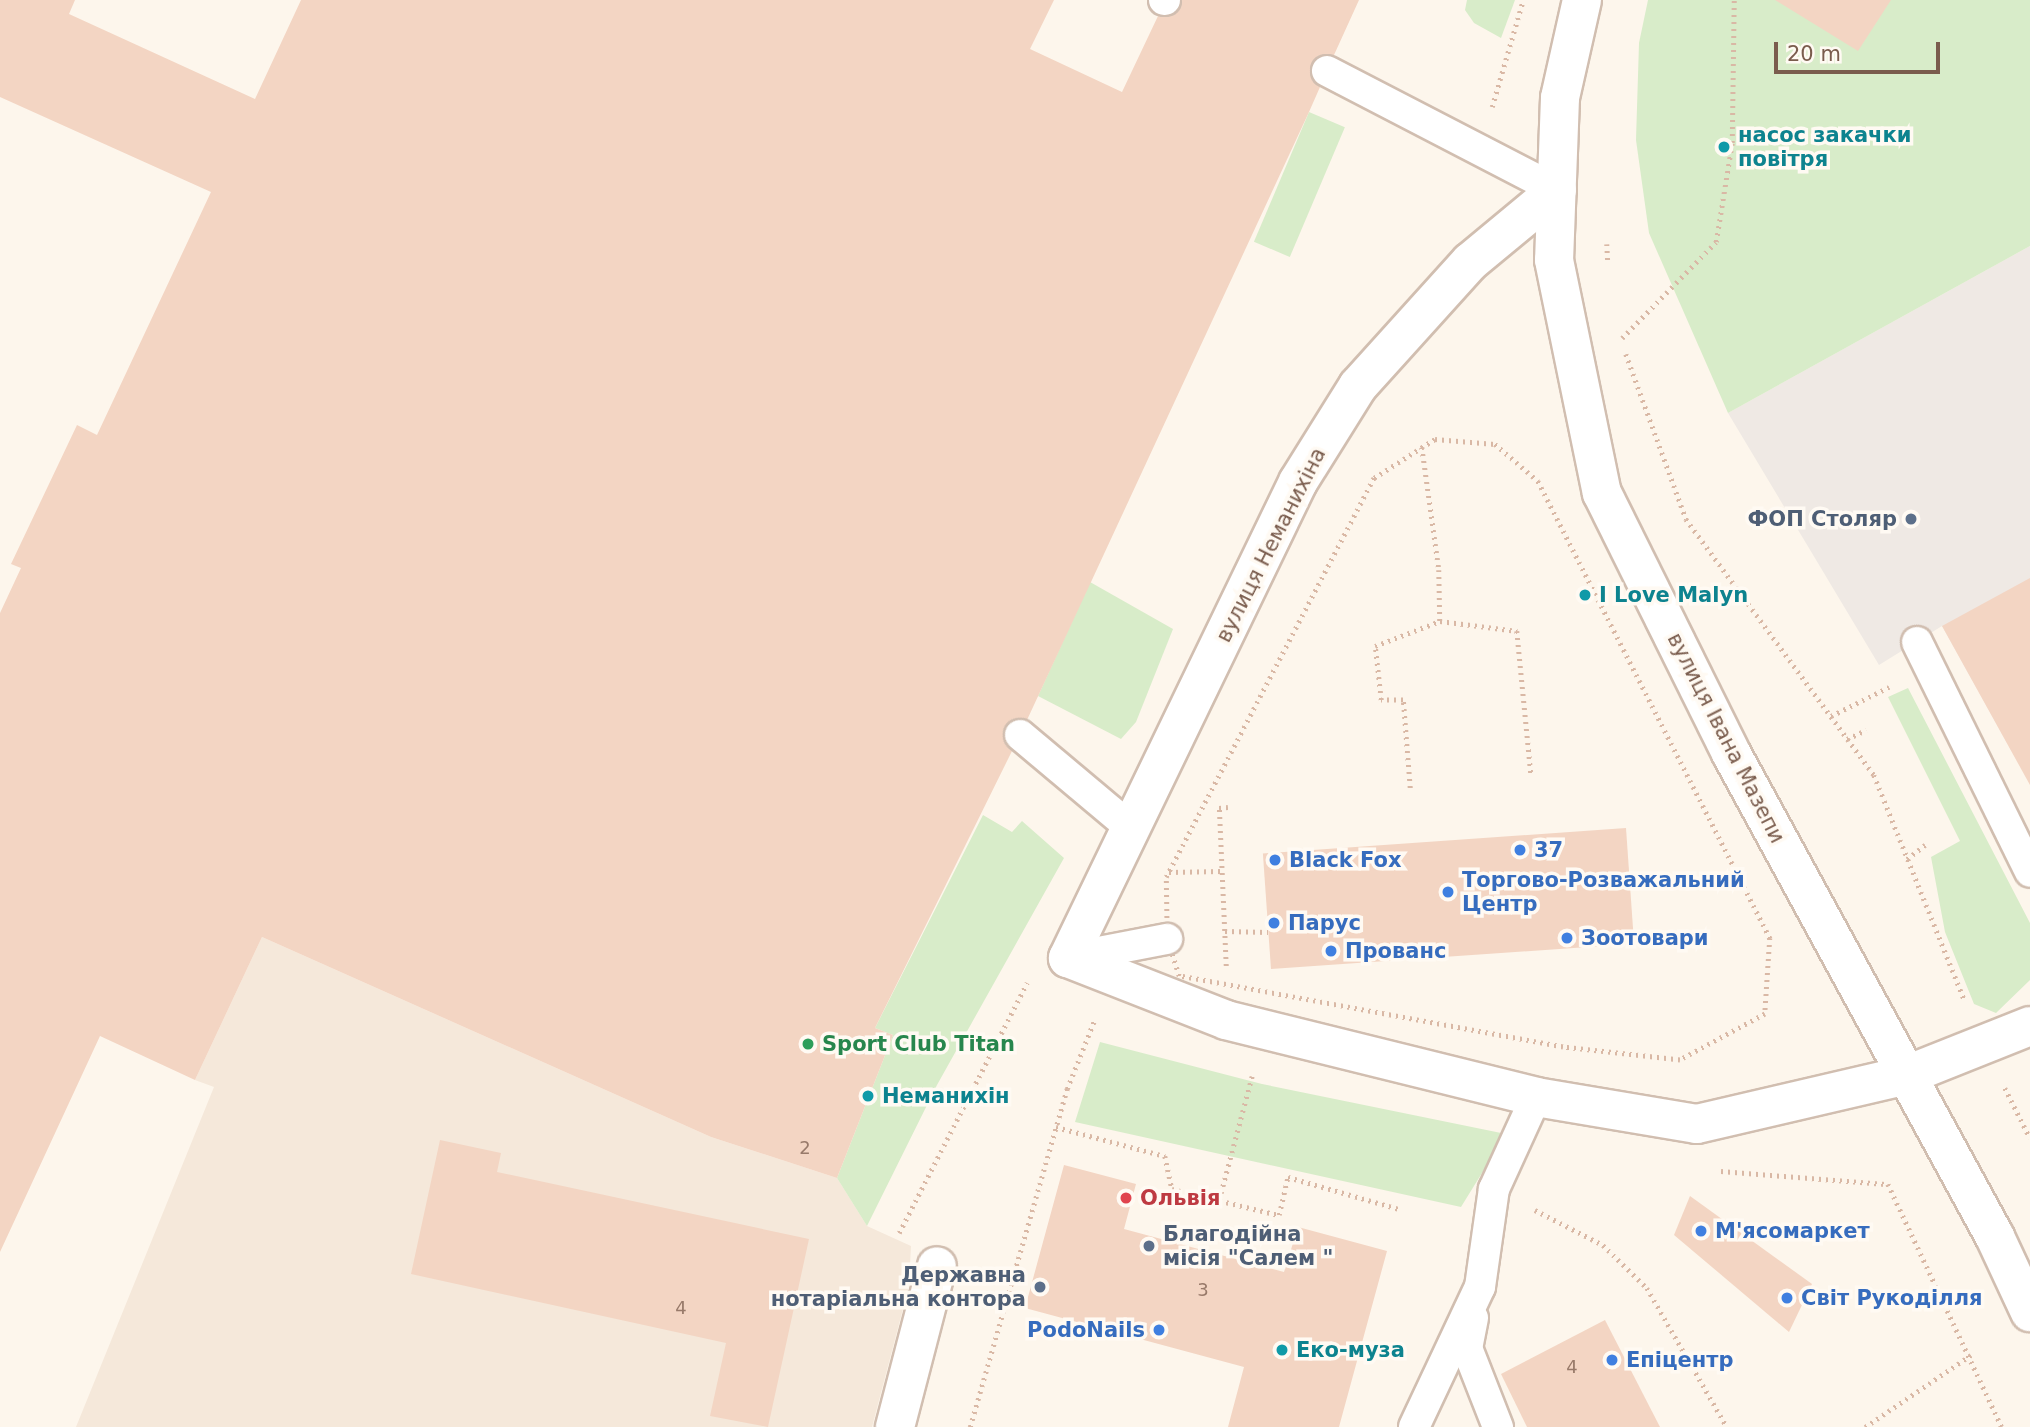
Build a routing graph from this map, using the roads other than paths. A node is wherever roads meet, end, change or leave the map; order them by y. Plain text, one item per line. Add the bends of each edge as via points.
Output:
1 (1582, 0) edge
2 (1326, 71) dead end
3 (1557, 190) junction
4 (1917, 642) dead end
5 (1020, 735) dead end
6 (1131, 828) junction
7 (2030, 872) edge
8 (1167, 939) road end
9 (1068, 958) junction
10 (2030, 1026) edge
11 (1907, 1075) junction
12 (1536, 1097) junction
13 (937, 1266) dead end
14 (1480, 1287) junction
15 (2030, 1312) edge
16 (895, 1427) edge
17 (1414, 1427) edge
18 (1499, 1427) edge

1 - 3 street, вулиця Івана Мазепи via 1560,98
2 - 3 lane
3 - 6 street, вулиця Неманихіна via 1470,262 1358,386 1298,482
3 - 11 street, вулиця Івана Мазепи via 1554,260 1602,493 1731,753
4 - 7 lane
5 - 6 lane
6 - 9 street, вулиця Неманихіна
8 - 9 lane
9 - 12 street via 1226,1020
10 - 11 street
11 - 12 street via 1697,1124
11 - 15 street, вулиця Івана Мазепи
12 - 14 lane via 1494,1189
13 - 16 street
14 - 17 lane
14 - 18 lane via 1467,1348

